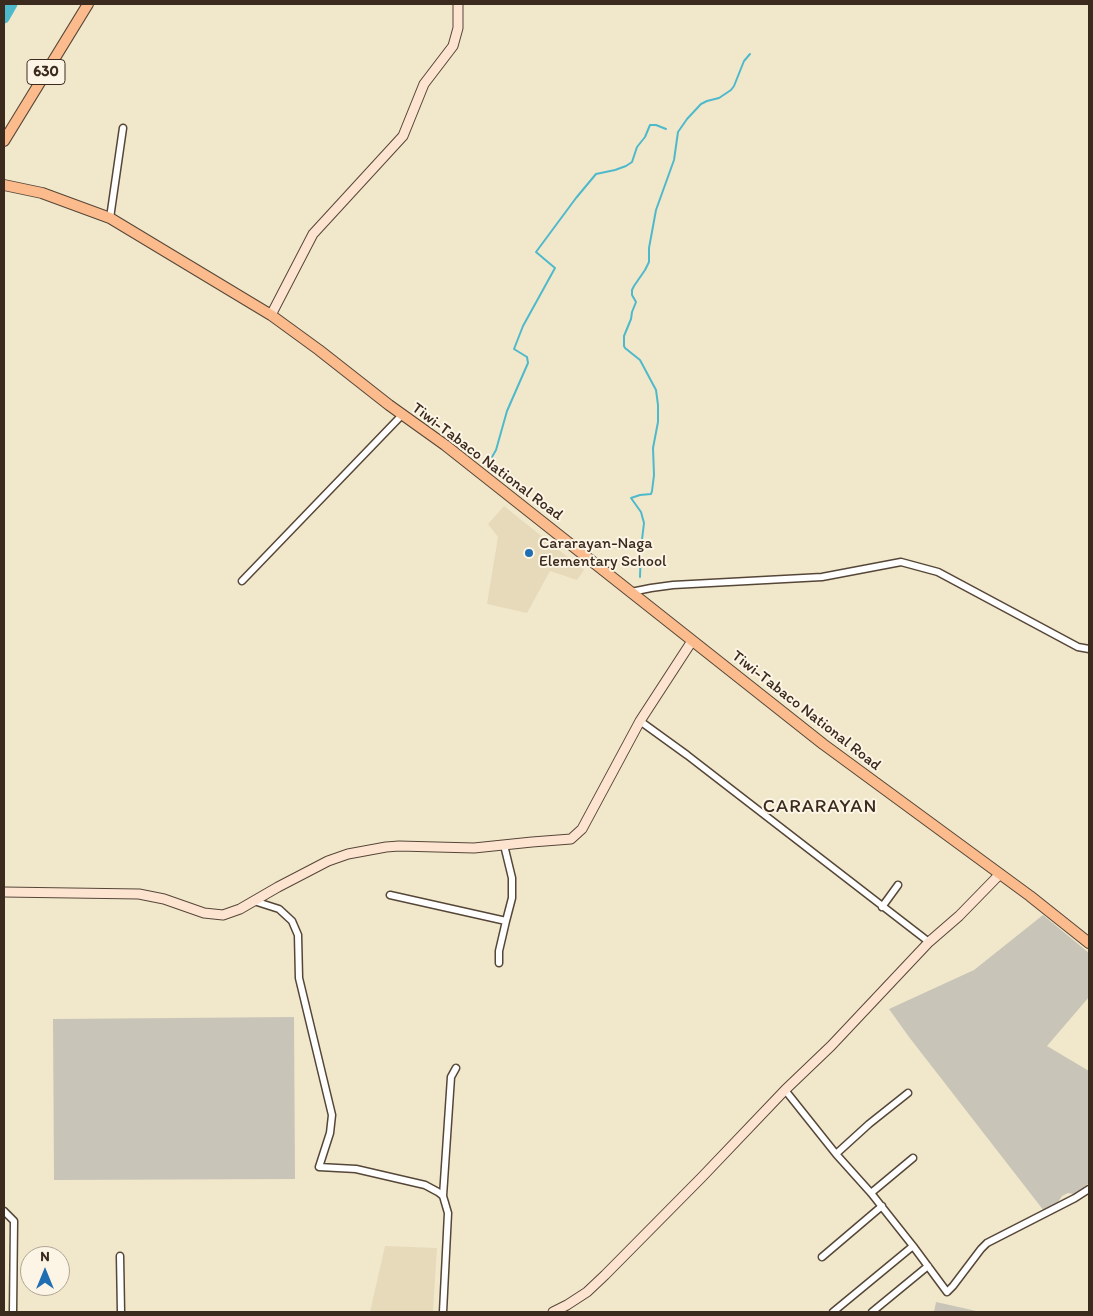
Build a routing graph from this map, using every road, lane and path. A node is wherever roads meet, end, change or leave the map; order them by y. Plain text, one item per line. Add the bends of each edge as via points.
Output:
1 (88, 4) edge
2 (458, 4) edge
3 (123, 128) dead end
4 (4, 141) edge
5 (4, 185) edge
6 (110, 218) junction
7 (271, 315) junction
8 (402, 415) junction
9 (242, 581) dead end
10 (631, 592) junction
11 (692, 641) junction
12 (1089, 650) edge
13 (640, 721) junction
14 (504, 844) junction
15 (1000, 874) junction
16 (898, 885) dead end
17 (4, 892) edge
18 (390, 895) dead end
19 (254, 901) junction
20 (882, 907) junction
21 (506, 921) junction
22 (929, 942) junction
23 (1089, 943) edge
24 (499, 962) dead end
25 (456, 1068) dead end
26 (786, 1090) junction
27 (908, 1092) dead end
28 (836, 1154) junction
29 (912, 1158) dead end
30 (1089, 1189) edge
31 (871, 1193) junction
32 (443, 1196) junction
33 (882, 1206) junction
34 (4, 1211) edge
35 (913, 1246) junction
36 (120, 1256) dead end
37 (822, 1257) dead end
38 (928, 1266) junction
39 (13, 1312) edge
40 (121, 1312) edge
41 (443, 1312) edge
42 (553, 1312) edge
43 (833, 1312) edge
44 (872, 1312) edge

1 - 4 main road, 630
2 - 7 street via 458,28 453,46 424,84 403,136 313,234
3 - 6 street
5 - 6 main road, Tiwi-Tabaco National Road via 42,193
6 - 7 main road, Tiwi-Tabaco National Road
7 - 8 main road, Tiwi-Tabaco National Road
8 - 9 street
8 - 10 main road, Tiwi-Tabaco National Road via 445,445
10 - 11 main road, Tiwi-Tabaco National Road
10 - 12 street via 673,586 822,577 901,562 938,572
11 - 13 street
11 - 15 main road, Tiwi-Tabaco National Road via 823,744
13 - 14 street via 582,829 570,839
13 - 20 street
14 - 19 street via 474,848 399,846 348,854 328,861
14 - 21 street via 512,878 512,898
15 - 22 street
15 - 23 main road, Tiwi-Tabaco National Road
16 - 20 street
17 - 19 street via 139,894 204,913 223,914
18 - 21 street
19 - 32 street via 279,909 292,921 298,935 299,978 332,1115 319,1167 356,1169 425,1185
20 - 22 street
21 - 24 street via 498,951
22 - 26 street
25 - 32 street via 451,1077
26 - 28 street
26 - 42 street via 605,1275 587,1292
27 - 28 street
28 - 31 street
29 - 31 street
30 - 38 street via 987,1243 947,1292
31 - 33 street
32 - 41 street via 448,1213
33 - 35 street
33 - 37 street
34 - 39 street via 14,1221
35 - 38 street
35 - 43 street
36 - 40 street
38 - 44 street

